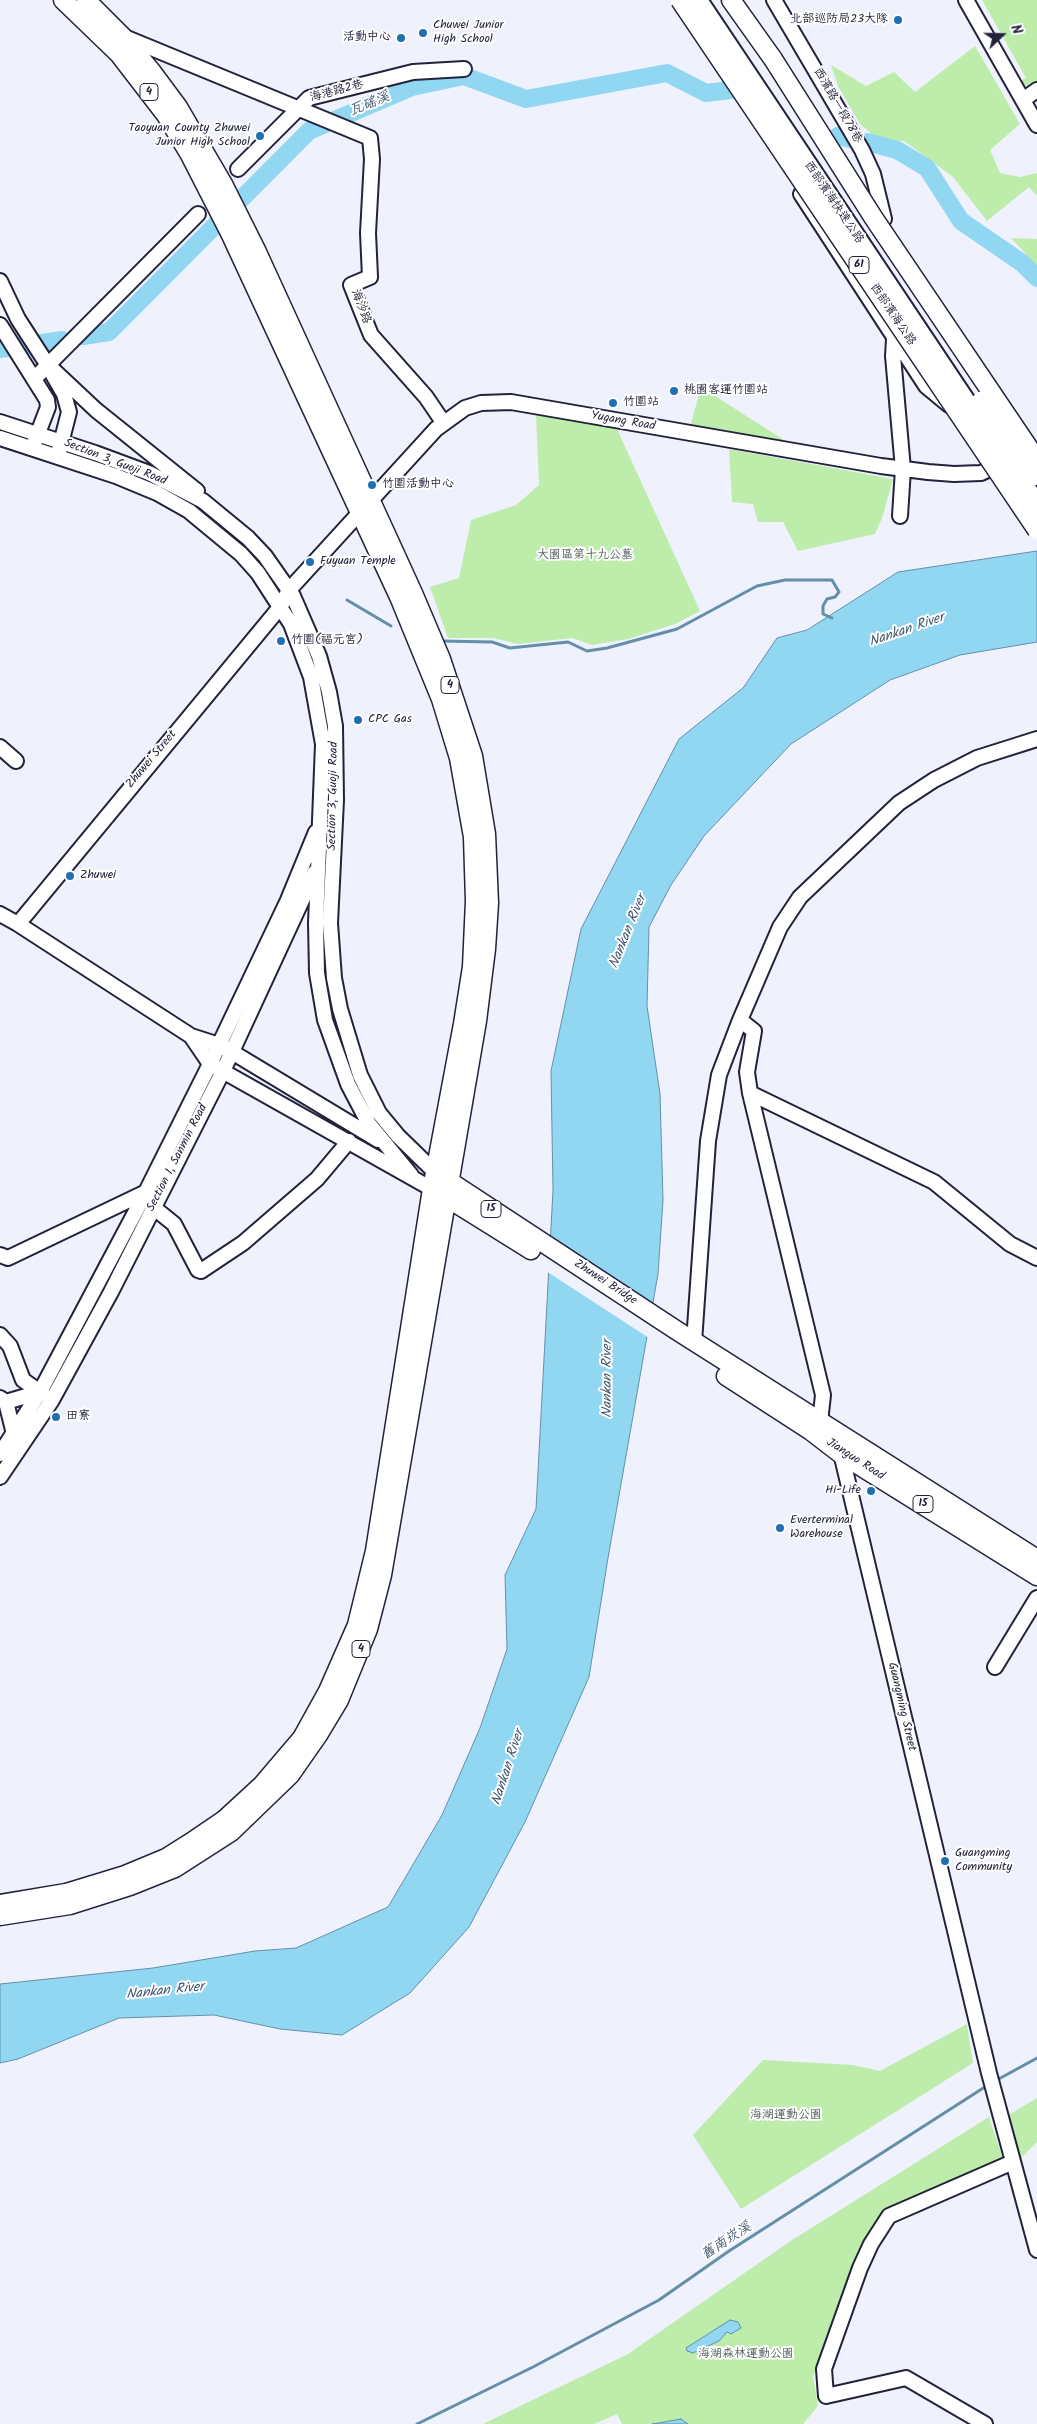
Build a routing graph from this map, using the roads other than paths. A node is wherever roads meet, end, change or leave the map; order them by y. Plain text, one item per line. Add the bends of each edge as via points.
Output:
1 (63, 0) edge
2 (86, 0) edge
3 (678, 0) edge
4 (696, 0) edge
5 (713, 0) edge
6 (731, 0) edge
7 (774, 0) edge
8 (966, 0) edge
9 (114, 38) junction
10 (773, 59) junction
11 (464, 69) dead end
12 (1037, 90) edge
13 (1023, 100) junction
14 (303, 109) junction
15 (1037, 125) edge
16 (238, 169) dead end
17 (198, 214) dead end
18 (884, 219) junction
19 (0, 281) edge
20 (1, 328) edge
21 (894, 340) junction
22 (44, 359) junction
23 (34, 379) junction
24 (0, 422) edge
25 (443, 422) junction
26 (38, 434) junction
27 (0, 438) edge
28 (62, 442) junction
29 (1037, 447) edge
30 (33, 449) junction
31 (58, 456) junction
32 (1029, 457) edge
33 (999, 465) junction
34 (903, 469) junction
35 (1037, 482) edge
36 (203, 500) junction
37 (1037, 506) edge
38 (365, 507) junction
39 (900, 516) dead end
40 (1037, 530) edge
41 (285, 598) junction
42 (1037, 739) edge
43 (0, 747) edge
44 (16, 761) dead end
45 (320, 822) junction
46 (334, 828) junction
47 (319, 865) junction
48 (0, 914) edge
49 (18, 924) junction
50 (740, 1020) junction
51 (191, 1036) junction
52 (219, 1045) junction
53 (232, 1052) junction
54 (216, 1067) junction
55 (750, 1093) junction
56 (349, 1141) junction
57 (386, 1145) junction
58 (411, 1176) junction
59 (440, 1185) junction
60 (146, 1192) junction
61 (154, 1207) junction
62 (0, 1255) edge
63 (1037, 1258) edge
64 (0, 1335) edge
65 (675, 1336) junction
66 (694, 1342) junction
67 (40, 1392) junction
68 (3, 1400) edge
69 (52, 1400) junction
70 (12, 1423) edge
71 (828, 1427) junction
72 (0, 1454) edge
73 (841, 1454) junction
74 (0, 1477) edge
75 (1037, 1559) edge
76 (1037, 1576) edge
77 (1037, 1598) edge
78 (995, 1668) dead end
79 (0, 1904) edge
80 (0, 1916) edge
81 (1013, 2162) junction
82 (1037, 2250) edge
83 (985, 2424) edge

1 - 9 main road, 4
2 - 9 main road, 4
3 - 21 street
3 - 40 main road, 西部濱海公路 / 61, bridge
4 - 37 highway, 西部濱海快速公路 / 61, bridge
5 - 35 highway, 西部濱海快速公路 / 61, bridge
6 - 10 main road
7 - 18 street, 西濱路一段78巷 via 862,150 873,174
8 - 13 street
9 - 14 street
9 - 38 main road, 4 via 178,107
10 - 18 street via 808,99
10 - 32 main road, bridge
11 - 14 street, 海港路2巷 via 414,72 309,98
12 - 13 street
13 - 15 street
14 - 16 street, 海港路2巷
14 - 25 street, 海沙路 via 370,138 370,276 351,286 370,335 426,396
17 - 22 street
18 - 32 street via 960,341 986,403
19 - 22 street via 18,319
20 - 23 street
21 - 33 street via 926,386 966,419
21 - 34 street
22 - 23 street
22 - 28 street via 68,405
22 - 36 street via 96,410 197,491
23 - 26 street via 44,392 48,407
24 - 26 street, Section 3, Guoji Road
25 - 34 street, Yugang Road via 465,408 481,403 511,402
25 - 38 street, Yugang Road
26 - 28 street, Section 3, Guoji Road
26 - 30 street
27 - 30 street, Section 3, Guoji Road
28 - 31 street
28 - 36 street, Section 3, Guoji Road via 148,473
29 - 32 street, Yugang Road
30 - 31 street, Section 3, Guoji Road
31 - 41 street, Section 3, Guoji Road via 158,493 189,511 241,554
32 - 33 street, Yugang Road
33 - 34 street, Yugang Road via 981,472 954,474
34 - 39 street
36 - 41 street, Section 3, Guoji Road via 265,556
38 - 41 street, Yugang Road
38 - 59 main road, 4 via 441,659 465,727 481,791 486,834 489,903 477,1021
41 - 45 street, Section 3, Guoji Road via 311,677 320,721 323,744
41 - 46 street, Section 3, Guoji Road via 319,656 329,692 337,760
41 - 49 street, Zhuwei Street
42 - 50 street via 977,758 934,780 899,803 855,842 800,897 780,927
43 - 44 street
45 - 47 street, Section 3, Guoji Road
45 - 52 street, Section 1, Sanmin Road via 288,900
46 - 47 street, Section 1, Sanmin Road
46 - 59 street, Section 3, Guoji Road via 331,950 349,1042 360,1075 380,1113
47 - 53 street, Section 1, Sanmin Road
47 - 57 street, Section 3, Guoji Road via 317,965 325,1020 348,1084 369,1124
48 - 49 street
49 - 51 street
50 - 55 street via 754,1031 747,1072
50 - 66 street via 719,1075 708,1141
51 - 52 street
51 - 54 street
52 - 53 street
52 - 54 street, Section 1, Sanmin Road
53 - 54 street, Section 1, Sanmin Road
53 - 57 street
54 - 56 street
54 - 60 street, Section 1, Sanmin Road
54 - 61 street, Section 1, Sanmin Road
55 - 63 street via 934,1182 1010,1244
55 - 71 street
56 - 58 street
56 - 61 street via 316,1179 243,1242 201,1271 174,1224
57 - 58 street, Section 3, Guoji Road
57 - 59 street
58 - 59 street
59 - 65 main road, Zhuwei Bridge / 15
59 - 79 main road, 4 via 375,1551 357,1625 328,1691 302,1738 262,1784 224,1820 166,1858 125,1875 66,1892
59 - 80 main road, 4 via 382,1575 354,1667 318,1735 290,1775 231,1832 175,1868 70,1905
60 - 62 street via 8,1258
60 - 67 street, Section 1, Sanmin Road
61 - 69 street, Section 1, Sanmin Road
64 - 67 street via 10,1346 23,1380
65 - 66 main road, Jianguo Road / 15
65 - 73 main road, Jianguo Road / 15
66 - 71 main road, Jianguo Road / 15
67 - 68 street
67 - 69 street
67 - 70 street, Section 1, Sanmin Road
68 - 70 street
69 - 74 street, Section 1, Sanmin Road
70 - 72 street, Section 1, Sanmin Road
71 - 73 street, Guangming Street
71 - 75 main road, Jianguo Road / 15
73 - 76 main road, Jianguo Road / 15
73 - 81 street, Guangming Street
77 - 78 street
81 - 82 street, Guangming Street
81 - 83 street via 889,2216 871,2244 824,2369 826,2396 906,2378

